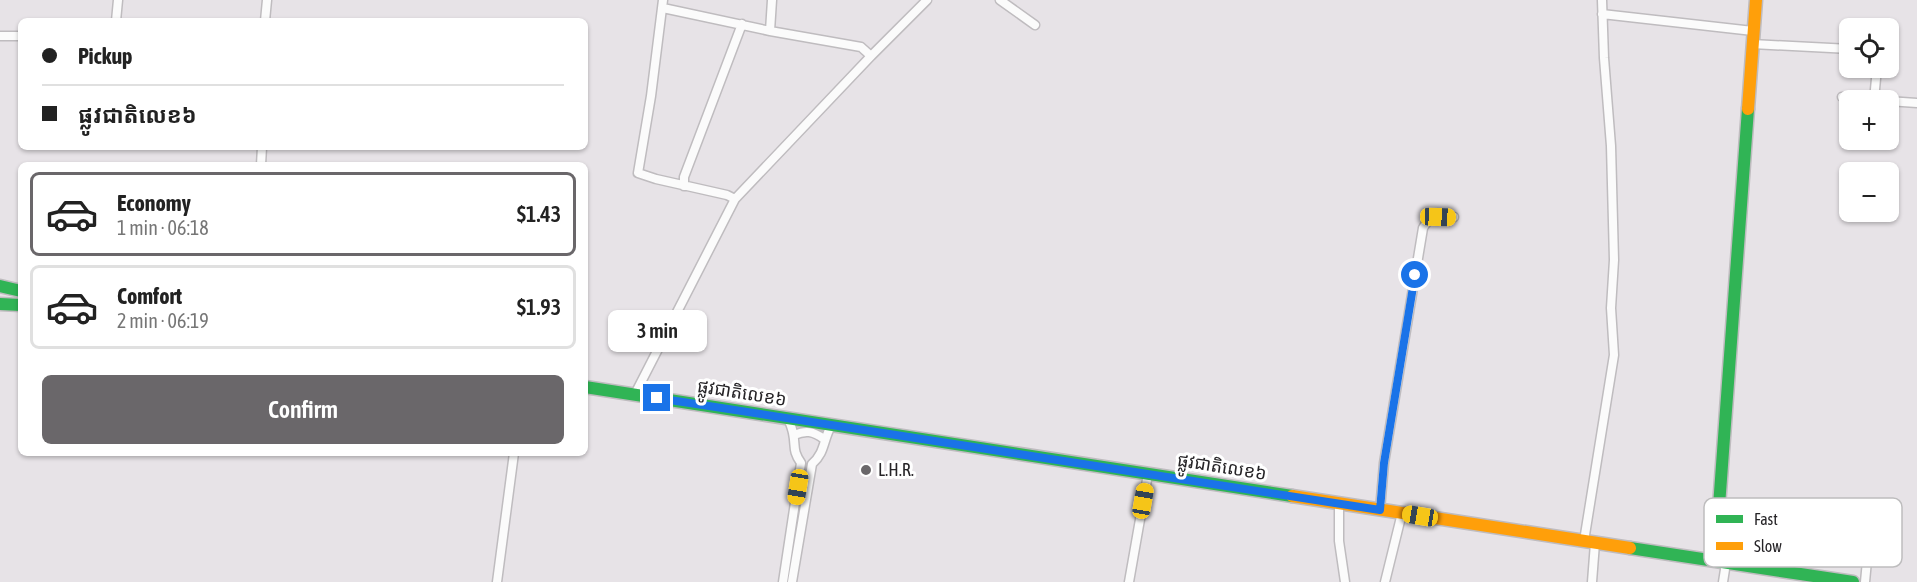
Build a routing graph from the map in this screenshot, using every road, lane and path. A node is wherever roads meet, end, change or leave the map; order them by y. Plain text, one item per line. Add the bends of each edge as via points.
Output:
1 (118, 0) edge
2 (267, 0) edge
3 (772, 0) edge
4 (927, 0) edge
5 (1000, 0) edge
6 (1602, 0) edge
7 (1756, 0) edge
8 (663, 4) edge
9 (1602, 14) junction
10 (117, 18) edge
11 (265, 18) edge
12 (742, 24) junction
13 (1035, 25) dead end
14 (770, 31) junction
15 (1753, 31) junction
16 (0, 36) edge
17 (18, 36) edge
18 (1752, 44) junction
19 (1839, 48) edge
20 (871, 56) junction
21 (1899, 102) edge
22 (1917, 104) edge
23 (684, 186) junction
24 (735, 199) junction
25 (1454, 217) dead end
26 (0, 286) edge
27 (18, 290) edge
28 (0, 304) edge
29 (18, 305) edge
30 (588, 387) edge
31 (635, 394) junction
32 (788, 418) junction
33 (831, 426) junction
34 (794, 435) junction
35 (824, 439) junction
36 (514, 456) edge
37 (1148, 474) junction
38 (1724, 498) edge
39 (1340, 503) junction
40 (1380, 510) junction
41 (1402, 513) junction
42 (1590, 542) junction
43 (1704, 560) edge
44 (1721, 567) edge
45 (1753, 567) edge
46 (1866, 567) edge
47 (497, 582) edge
48 (783, 582) edge
49 (792, 582) edge
50 (1129, 582) edge
51 (1345, 582) edge
52 (1385, 582) edge
53 (1592, 582) edge
54 (1723, 582) edge
55 (1853, 582) edge
56 (1865, 582) edge

1 - 10 street
2 - 11 street
3 - 14 street
4 - 20 street
5 - 13 street
6 - 9 street
7 - 15 main road
8 - 12 street
8 - 23 street via 637,170
9 - 15 street
9 - 42 street via 1611,146 1614,355
12 - 14 street
12 - 23 street via 684,177
14 - 20 street via 861,47
15 - 18 main road
16 - 17 street
18 - 19 street
18 - 38 main road
20 - 24 street
21 - 22 street
23 - 24 street
24 - 31 street
25 - 40 street via 1430,219 1423,228 1384,463
26 - 27 main road
28 - 29 main road
30 - 31 main road, ផ្លូវជាតិលេខ៦
31 - 32 main road, ផ្លូវជាតិលេខ៦
32 - 33 main road, ផ្លូវជាតិលេខ៦
32 - 34 street
33 - 35 street
33 - 37 main road, ផ្លូវជាតិលេខ៦
34 - 35 street via 814,432
34 - 48 street via 793,446 801,463
35 - 49 street via 824,450 812,464
36 - 47 street
37 - 39 main road, ផ្លូវជាតិលេខ៦
37 - 50 street
39 - 40 main road, ផ្លូវជាតិលេខ៦
39 - 51 street via 1339,541
40 - 41 main road, ផ្លូវជាតិលេខ៦
41 - 42 main road, ផ្លូវជាតិលេខ៦
41 - 52 street
42 - 43 main road, ផ្លូវជាតិលេខ៦
42 - 53 street
44 - 54 street
45 - 55 main road, ផ្លូវជាតិលេខ៦
46 - 56 street

